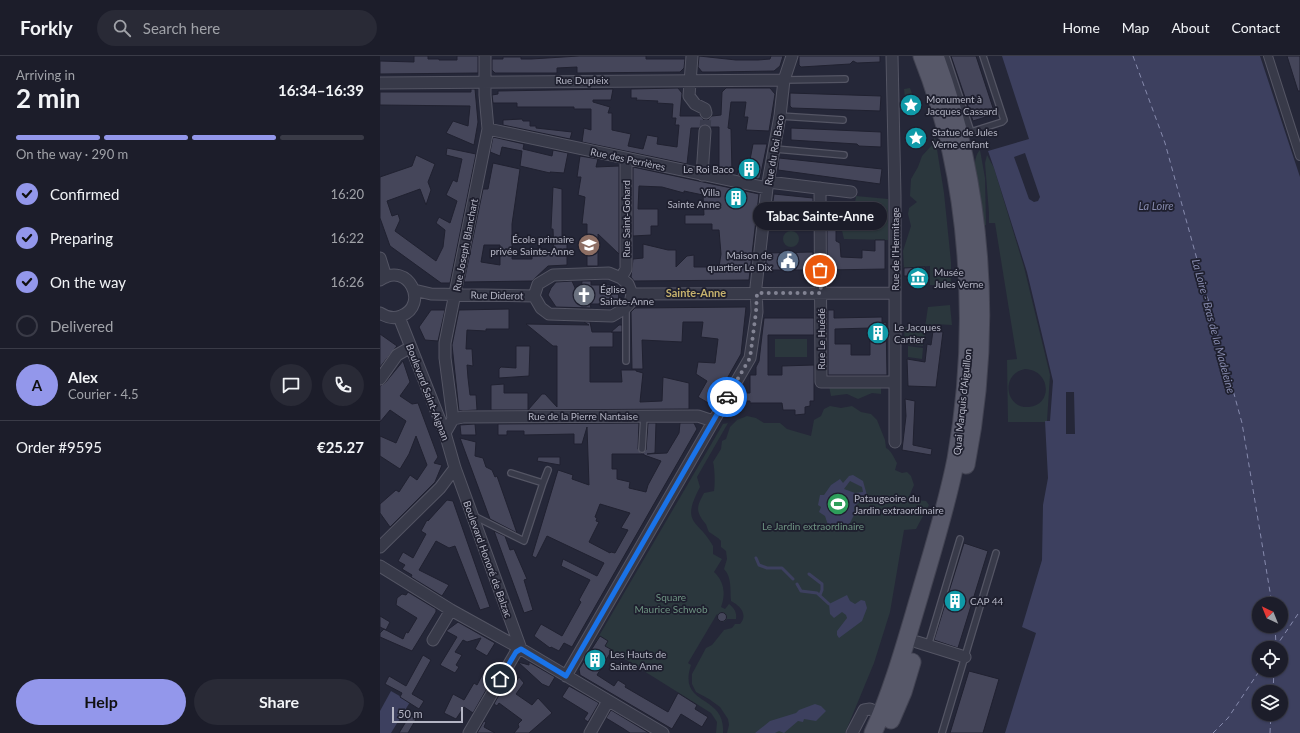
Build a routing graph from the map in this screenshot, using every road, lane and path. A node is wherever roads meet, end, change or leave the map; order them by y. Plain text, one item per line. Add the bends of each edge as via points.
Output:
1 (485, 56) edge
2 (692, 56) edge
3 (792, 56) edge
4 (892, 56) edge
5 (922, 56) edge
6 (935, 56) edge
7 (946, 56) edge
8 (983, 56) edge
9 (1268, 56) edge
10 (845, 79) dead end
11 (689, 80) junction
12 (784, 80) junction
13 (486, 81) junction
14 (380, 83) edge
15 (706, 113) dead end
16 (780, 116) junction
17 (843, 120) dead end
18 (488, 129) junction
19 (705, 131) tunnel mouth
20 (961, 143) junction
21 (775, 149) junction
22 (844, 156) dead end
23 (1300, 156) edge
24 (626, 159) junction
25 (702, 175) junction
26 (768, 185) junction
27 (820, 188) junction
28 (852, 192) dead end
29 (380, 258) edge
30 (621, 278) junction
31 (383, 279) edge
32 (414, 290) junction
33 (757, 293) junction
34 (821, 293) junction
35 (895, 293) junction
36 (455, 294) junction
37 (632, 294) junction
38 (534, 296) junction
39 (624, 310) junction
40 (380, 312) edge
41 (399, 317) junction
42 (411, 347) junction
43 (626, 361) dead end
44 (380, 379) edge
45 (895, 382) junction
46 (644, 416) junction
47 (453, 419) junction
48 (713, 421) junction
49 (446, 433) junction
50 (895, 442) dead end
51 (642, 449) dead end
52 (455, 468) junction
53 (548, 470) dead end
54 (511, 473) dead end
55 (543, 483) junction
56 (474, 516) junction
57 (960, 539) dead end
58 (380, 547) edge
59 (996, 554) dead end
60 (380, 566) edge
61 (450, 610) junction
62 (433, 640) dead end
63 (916, 646) junction
64 (521, 649) junction
65 (965, 657) junction
66 (566, 676) junction
67 (608, 701) junction
68 (886, 722) edge
69 (469, 733) edge
70 (590, 733) edge
71 (663, 733) edge
72 (852, 733) edge
73 (873, 733) edge
74 (942, 733) edge

1 - 13 street, Rue Joseph Blanchart
2 - 11 street
3 - 12 street, Rue du Roi Baco
4 - 35 street, Rue de l'Hermitage
5 - 20 main road, Quai Marquis d'Aiguillon via 939,106
6 - 20 main road, Quai Marquis d'Aiguillon
7 - 20 lane
8 - 20 lane via 1004,120
9 - 23 street
10 - 12 lane
11 - 12 street, Rue Dupleix
11 - 13 street, Rue Dupleix
11 - 15 street via 689,96 695,104 705,109
12 - 16 street, Rue du Roi Baco
13 - 14 street, Rue Dupleix
13 - 18 street, Rue Joseph Blanchart
16 - 17 lane
16 - 21 street, Rue du Roi Baco
18 - 24 street, Rue des Perrières
18 - 36 street, Rue Joseph Blanchart
19 - 25 street
20 - 63 main road, Quai Marquis d'Aiguillon via 961,215 969,319 966,385 956,459
20 - 63 main road, Quai Marquis d'Aiguillon via 973,206 979,263 981,328 978,386 960,494
21 - 22 lane
21 - 26 street, Rue du Roi Baco
24 - 25 street, Rue des Perrières
24 - 30 street, Rue Saint-Gohard via 626,269
25 - 26 street, Rue des Perrières
26 - 27 street, Rue des Perrières
26 - 33 street, Rue du Roi Baco
27 - 28 street, Rue des Perrières
27 - 34 street, Rue Le Huédé
29 - 31 street
30 - 37 street via 628,284
30 - 38 street via 609,273 553,276 538,284
31 - 32 street via 392,275 403,277
32 - 36 street, Rue Diderot via 431,294
32 - 41 street via 412,306
33 - 34 street
33 - 37 street
33 - 48 street, Rue du Roi Baco via 750,358
34 - 35 street
34 - 45 street, Rue Le Huédé via 821,382
35 - 45 street, Rue de l'Hermitage
36 - 38 street, Rue Diderot
36 - 47 street, Rue Joseph Blanchart via 445,344
37 - 39 street via 630,303
38 - 39 street via 541,308 549,314 612,316
39 - 43 lane
40 - 41 street via 389,317
41 - 42 street, Boulevard Saint-Aignan
42 - 44 street via 397,355
42 - 49 street, Boulevard Saint-Aignan
45 - 50 street, Rue de l'Hermitage
46 - 47 street, Rue de la Pierre Nantaise
46 - 48 street, Rue de la Pierre Nantaise via 698,416
46 - 51 lane
47 - 49 street
48 - 66 street, Rue du Roi Baco
49 - 52 street, Boulevard Saint-Aignan
52 - 56 street, Boulevard Honoré de Balzac
52 - 58 street via 440,488
53 - 55 lane
54 - 55 lane
55 - 56 lane via 524,541
56 - 64 street, Boulevard Honoré de Balzac
57 - 63 lane
59 - 65 lane
60 - 61 street
61 - 62 street
61 - 64 street
63 - 65 street
63 - 68 main road via 902,692
64 - 66 street
64 - 69 street via 516,652
65 - 74 lane
66 - 67 street
67 - 70 street
67 - 71 street
68 - 72 street via 868,709 864,710
68 - 73 main road

